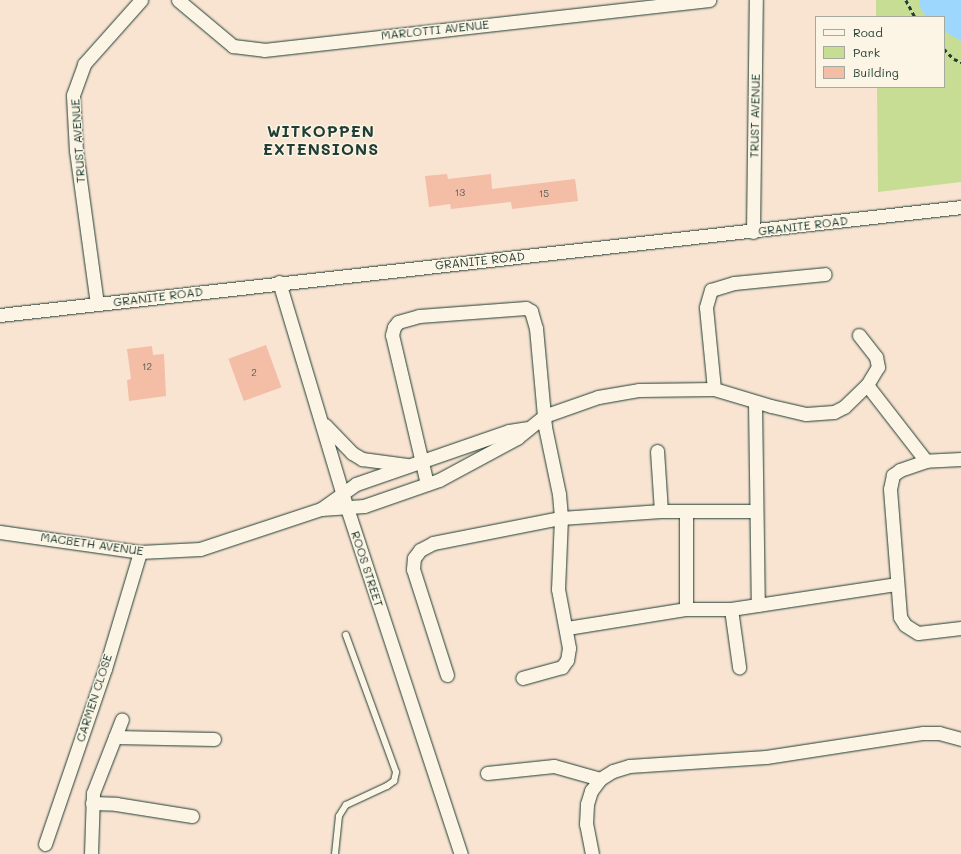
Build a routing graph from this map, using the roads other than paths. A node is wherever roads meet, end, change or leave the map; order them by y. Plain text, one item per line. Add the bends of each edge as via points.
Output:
1 (141, 0) edge
2 (178, 0) edge
3 (709, 0) edge
4 (756, 0) edge
5 (961, 207) edge
6 (753, 232) junction
7 (825, 274) dead end
8 (279, 282) junction
9 (97, 304) junction
10 (0, 315) edge
11 (859, 334) dead end
12 (867, 385) junction
13 (714, 389) junction
14 (755, 402) junction
15 (544, 416) junction
16 (322, 422) junction
17 (527, 428) junction
18 (657, 450) dead end
19 (961, 459) edge
20 (422, 460) junction
21 (926, 461) junction
22 (409, 465) junction
23 (427, 484) junction
24 (344, 494) junction
25 (347, 508) junction
26 (321, 509) junction
27 (661, 511) junction
28 (756, 511) junction
29 (686, 512) junction
30 (561, 518) junction
31 (0, 532) edge
32 (140, 552) junction
33 (897, 584) junction
34 (758, 605) junction
35 (686, 609) junction
36 (731, 609) junction
37 (566, 628) junction
38 (961, 628) edge
39 (346, 635) dead end
40 (739, 667) dead end
41 (447, 675) dead end
42 (522, 678) dead end
43 (122, 719) dead end
44 (115, 737) junction
45 (214, 739) dead end
46 (961, 739) edge
47 (487, 773) dead end
48 (600, 779) junction
49 (92, 803) junction
50 (192, 816) dead end
51 (45, 844) dead end
52 (91, 854) edge
53 (335, 854) edge
54 (461, 854) edge
55 (591, 854) edge

1 - 9 street, TRUST AVENUE via 84,64 73,95 76,151
2 - 3 street, MARLOTTI AVENUE via 233,46 264,50
4 - 6 street, TRUST AVENUE
5 - 6 street, GRANITE ROAD
6 - 8 street, GRANITE ROAD
7 - 13 street via 734,283 711,290 706,307
8 - 9 street, GRANITE ROAD
8 - 16 street, ROOS STREET
9 - 10 street, GRANITE ROAD
11 - 12 street via 878,362
12 - 14 street, MACBETH AVENUE via 844,407 822,414 806,414
12 - 21 street
13 - 14 street, MACBETH AVENUE
13 - 15 street, MACBETH AVENUE via 639,390 598,397
14 - 28 street
15 - 17 street, MACBETH AVENUE
15 - 20 street via 536,328 531,311 526,308 408,318 398,322 392,335
15 - 30 street
16 - 22 street via 340,442 362,458
16 - 24 street, ROOS STREET
17 - 20 street, MACBETH AVENUE via 509,431
17 - 23 street, MACBETH AVENUE via 512,441
18 - 27 street
19 - 21 street
20 - 22 street, MACBETH AVENUE
20 - 23 street
21 - 33 street via 900,470 891,482
22 - 24 street, MACBETH AVENUE via 356,484
23 - 25 street, MACBETH AVENUE via 364,506
24 - 25 street, ROOS STREET
24 - 26 street, MACBETH AVENUE
25 - 26 street, MACBETH AVENUE
25 - 54 street, ROOS STREET
26 - 32 street, MACBETH AVENUE via 200,549
27 - 29 street
27 - 30 street
28 - 29 street
28 - 34 street
29 - 35 street
30 - 37 street via 558,589
30 - 41 street via 433,543 420,550 414,558 413,569
31 - 32 street, MACBETH AVENUE
32 - 51 street, CARMEN CLOSE via 105,669
33 - 34 street
33 - 38 street via 900,617 911,630 918,633
34 - 36 street
35 - 36 street
35 - 37 street
36 - 40 street
37 - 42 street via 569,648 567,660 562,668
39 - 53 lane via 396,772 394,781 387,786 346,805 339,816
43 - 44 street
44 - 45 street
44 - 49 street
46 - 48 street via 939,733 923,734 766,757 629,766 612,771
47 - 48 street via 554,766
48 - 55 street via 591,790 587,804 586,824
49 - 50 street via 116,804
49 - 52 street

